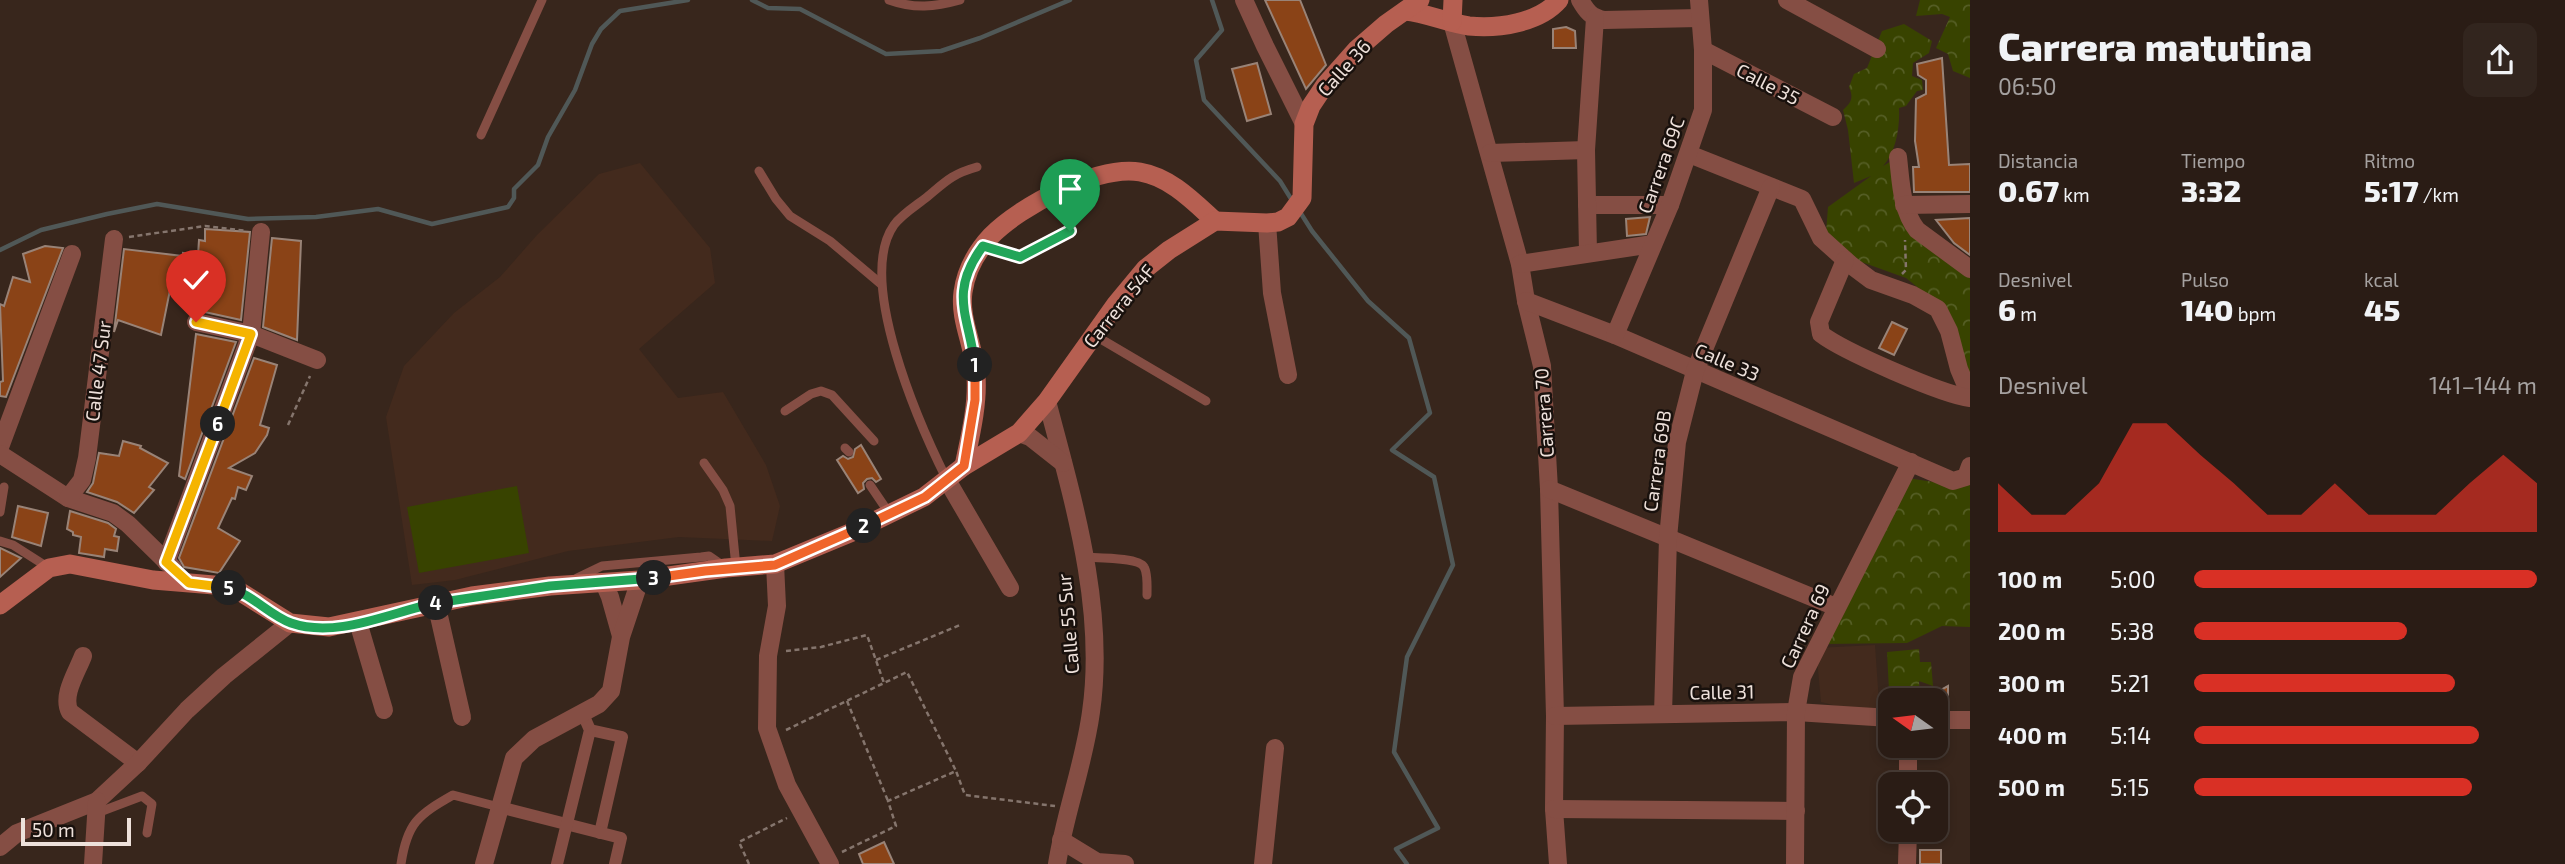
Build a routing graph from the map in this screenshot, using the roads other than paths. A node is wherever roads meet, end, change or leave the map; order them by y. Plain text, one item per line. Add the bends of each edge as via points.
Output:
1 (542, 0) edge
2 (889, 0) edge
3 (960, 0) edge
4 (1244, 0) edge
5 (1453, 0) edge
6 (1559, 0) edge
7 (1580, 0) edge
8 (1787, 0) edge
9 (1413, 6) edge
10 (1699, 9) edge
11 (1595, 18) junction
12 (1461, 24) junction
13 (1877, 49) dead end
14 (1703, 50) junction
15 (1833, 117) dead end
16 (1304, 124) junction
17 (481, 135) dead end
18 (1586, 150) junction
19 (1490, 153) junction
20 (1689, 154) junction
21 (1898, 157) dead end
22 (977, 167) dead end
23 (759, 171) dead end
24 (1771, 187) junction
25 (1970, 204) edge
26 (1587, 205) junction
27 (1670, 205) junction
28 (1903, 205) junction
29 (1214, 221) junction
30 (1267, 223) junction
31 (1070, 231) dead end
32 (261, 232) road end
33 (114, 239) road end
34 (1653, 244) junction
35 (979, 250) junction
36 (1588, 253) junction
37 (72, 254) dead end
38 (1845, 260) junction
39 (1520, 264) junction
40 (1970, 269) edge
41 (881, 284) junction
42 (1526, 301) junction
43 (196, 322) dead end
44 (251, 334) junction
45 (1094, 335) junction
46 (1615, 335) junction
47 (317, 360) road end
48 (1695, 371) junction
49 (1288, 375) dead end
50 (1970, 396) edge
51 (1047, 401) junction
52 (1206, 401) dead end
53 (785, 411) dead end
54 (1018, 433) junction
55 (874, 441) dead end
56 (0, 447) edge
57 (0, 454) edge
58 (704, 463) dead end
59 (1063, 463) junction
60 (1911, 463) junction
61 (964, 466) junction
62 (1970, 466) edge
63 (947, 480) junction
64 (870, 485) dead end
65 (4, 487) dead end
66 (1549, 489) junction
67 (68, 498) junction
68 (0, 512) edge
69 (890, 514) junction
70 (1668, 538) junction
71 (0, 541) edge
72 (1083, 558) junction
73 (166, 562) junction
74 (775, 565) junction
75 (49, 568) junction
76 (731, 568) junction
77 (640, 580) junction
78 (189, 583) junction
79 (604, 583) junction
80 (567, 585) junction
81 (1010, 588) dead end
82 (1147, 595) dead end
83 (436, 603) junction
84 (0, 605) edge
85 (1836, 607) junction
86 (290, 622) junction
87 (358, 622) junction
88 (621, 637) junction
89 (83, 656) dead end
90 (384, 710) dead end
91 (582, 712) junction
92 (1796, 712) junction
93 (1663, 714) junction
94 (1555, 716) junction
95 (462, 717) dead end
96 (1878, 717) edge
97 (1948, 720) edge
98 (1970, 720) edge
99 (590, 730) junction
100 (1275, 748) dead end
101 (138, 763) junction
102 (97, 807) junction
103 (499, 807) junction
104 (1554, 809) junction
105 (1796, 811) junction
106 (567, 824) junction
107 (600, 832) junction
108 (147, 833) dead end
109 (1061, 840) junction
110 (1908, 842) edge
111 (0, 847) edge
112 (829, 862) edge
113 (1095, 863) edge
114 (93, 864) edge
115 (401, 864) edge
116 (484, 864) edge
117 (557, 864) edge
118 (615, 864) edge
119 (1057, 864) edge
120 (1125, 864) edge
121 (1263, 864) edge
122 (1558, 864) edge
123 (1795, 864) edge
124 (1908, 864) edge

1 - 17 lane
2 - 3 lane via 907,7
4 - 16 street
5 - 12 main road
6 - 12 main road via 1534,19
7 - 11 street
8 - 13 street
9 - 12 main road
9 - 16 main road, Calle 36 via 1356,50 1325,85
10 - 11 street
10 - 14 street, Carrera 69C
11 - 18 street
12 - 19 street, Carrera 70 via 1458,46
14 - 15 street, Calle 35
14 - 20 street, Carrera 69C via 1703,110
16 - 30 main road, Calle 36 via 1302,198 1288,217
18 - 19 street
18 - 26 street
19 - 39 street, Carrera 70
20 - 24 street
20 - 27 street, Carrera 69C
21 - 28 street
22 - 41 lane via 956,173 894,225
23 - 41 lane via 790,216 839,248
24 - 38 street via 1802,199 1821,238
24 - 48 street, Carrera 69B
25 - 28 street
26 - 27 street
26 - 36 street
27 - 34 street, Carrera 69C
28 - 40 street via 1917,230
29 - 30 main road
29 - 35 main road via 1167,181 1139,172 1108,173 1069,187 1007,221
29 - 45 main road, Carrera 54F via 1145,269
30 - 49 street via 1272,293
31 - 35 lane via 1020,257
32 - 44 street
33 - 67 street, Calle 47 Sur via 87,458 82,480
34 - 36 street
34 - 46 street, Carrera 69C
35 - 61 main road via 963,292 976,378
36 - 39 street
37 - 56 street
38 - 50 street via 1871,280 1938,309
38 - 50 street via 1819,322 1821,334 1944,391
39 - 42 street, Carrera 70
41 - 63 lane via 894,351
42 - 46 street, Calle 33
42 - 66 street, Carrera 70 via 1542,366
43 - 44 street
44 - 47 street
44 - 73 street
45 - 51 main road, Carrera 54F
45 - 52 lane
46 - 48 street, Calle 33
48 - 60 street, Calle 33
48 - 70 street, Carrera 69B via 1677,442
51 - 54 main road, Carrera 54F
51 - 59 street, Calle 55 Sur
53 - 55 lane via 821,391 832,395
54 - 59 street
54 - 61 main road, Carrera 54F
57 - 67 street
58 - 76 lane via 730,506
59 - 72 street, Calle 55 Sur
60 - 62 street, Calle 33 via 1953,481 1966,477
60 - 85 street, Carrera 69
61 - 63 main road, Carrera 54F
63 - 69 main road, Carrera 54F
63 - 81 street
64 - 69 lane
65 - 68 lane
66 - 70 street
66 - 94 street, Carrera 70
67 - 73 street via 113,513
69 - 74 main road, Carrera 54F
70 - 85 street
70 - 93 street, Carrera 69B
71 - 75 lane
72 - 82 lane via 1142,564
72 - 109 street, Calle 55 Sur via 1094,677 1086,743
73 - 78 street
74 - 76 main road
74 - 112 street via 777,606 768,656 766,728 787,785
75 - 78 main road via 70,564
75 - 84 main road
76 - 77 main road
76 - 80 lane via 709,556 602,566
77 - 79 main road
77 - 88 street
78 - 86 main road via 239,591
79 - 80 main road
79 - 88 street
80 - 83 main road
83 - 87 main road
83 - 95 street
85 - 92 street, Carrera 69 via 1802,677
86 - 87 main road via 330,627
86 - 101 street via 187,710
87 - 90 street
88 - 91 street via 611,691
89 - 101 street via 66,698 69,712
91 - 99 street
91 - 103 street via 534,739 514,758
92 - 93 street, Calle 31
92 - 96 street, Calle 31
92 - 105 street, Carrera 69
93 - 94 street, Calle 31
94 - 104 street, Carrera 70
97 - 98 street
99 - 106 street
99 - 107 street via 622,737
100 - 121 street
101 - 102 street
102 - 108 lane via 136,796 148,798 152,804
102 - 111 street via 17,833
102 - 114 street
103 - 106 street
103 - 115 lane via 453,795 424,811 408,833
103 - 116 street
104 - 105 street
104 - 122 street, Carrera 70
105 - 123 street, Carrera 69
106 - 107 street
106 - 117 street
107 - 118 street via 621,838
109 - 113 street
109 - 119 street, Calle 55 Sur
110 - 124 street
113 - 120 street

